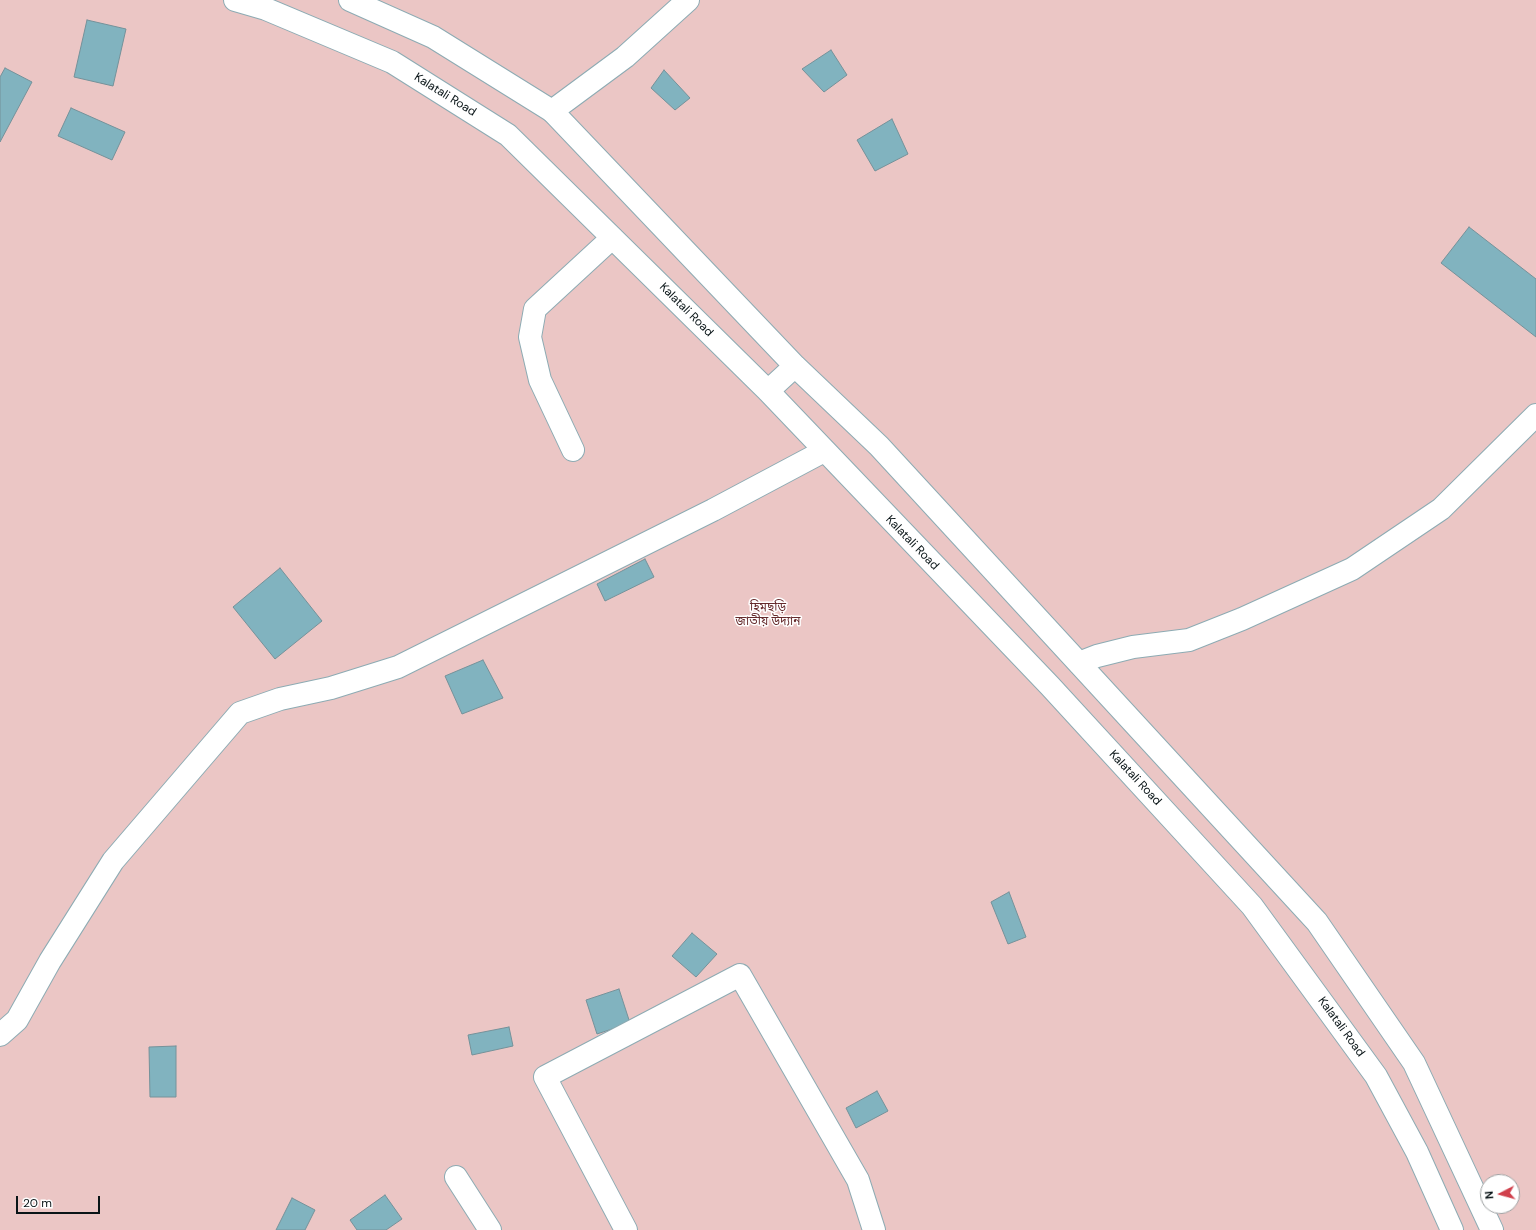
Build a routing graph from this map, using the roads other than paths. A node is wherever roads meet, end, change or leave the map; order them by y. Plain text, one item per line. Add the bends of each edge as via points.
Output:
1 (235, 0) edge
2 (350, 0) edge
3 (688, 0) edge
4 (552, 112) junction
5 (612, 238) junction
6 (795, 366) junction
7 (768, 391) junction
8 (1536, 415) edge
9 (573, 450) dead end
10 (824, 451) junction
11 (1079, 663) junction
12 (0, 1035) edge
13 (456, 1177) dead end
14 (490, 1230) edge
15 (626, 1230) edge
16 (874, 1230) edge
17 (1452, 1230) edge
18 (1492, 1230) edge

1 - 5 main road, Kalatali Road via 266,9 392,62 508,135
2 - 4 main road via 433,37
3 - 4 main road via 625,57
4 - 6 main road
5 - 7 main road, Kalatali Road
5 - 9 main road via 535,309 530,337 540,380
6 - 7 main road
6 - 11 main road via 879,446
7 - 10 main road, Kalatali Road
8 - 11 main road via 1441,508 1352,569 1189,640 1132,647
10 - 12 main road via 706,514 398,667 331,688 280,699 240,713 113,861 50,961 17,1020
10 - 17 main road, Kalatali Road via 1050,686 1252,906 1376,1076 1417,1152
11 - 18 main road via 1317,922 1414,1063
13 - 14 main road
15 - 16 main road via 545,1077 740,975 858,1180

